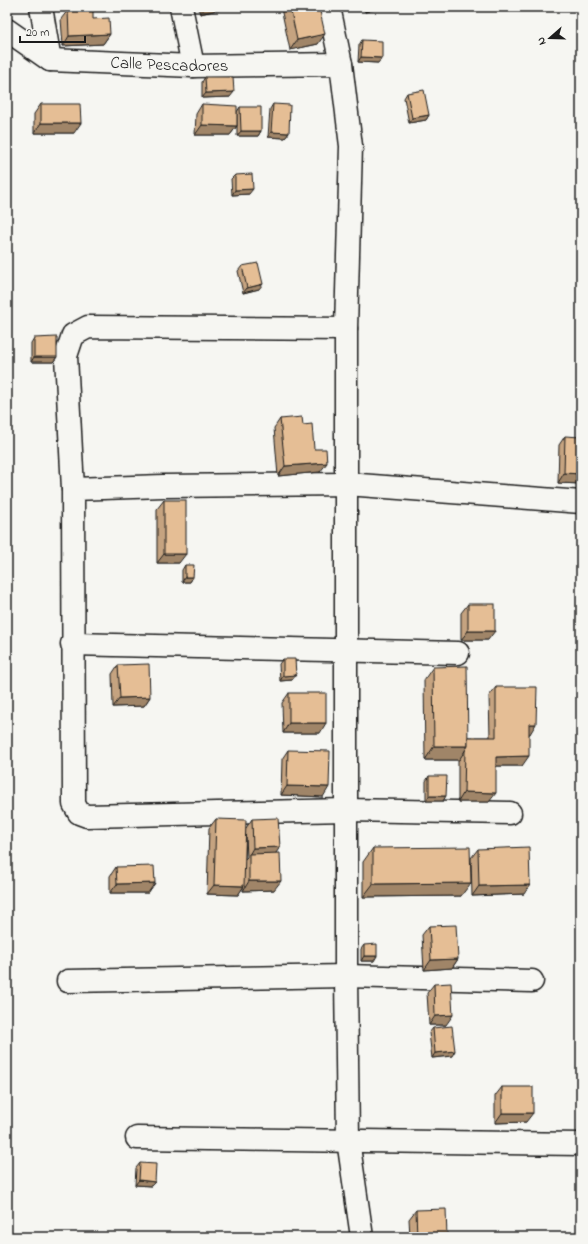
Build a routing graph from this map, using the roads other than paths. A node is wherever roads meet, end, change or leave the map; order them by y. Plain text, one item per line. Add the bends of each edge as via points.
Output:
1 (42, 7) edge
2 (181, 7) edge
3 (329, 7) edge
4 (7, 30) edge
5 (50, 60) junction
6 (342, 64) junction
7 (193, 66) junction
8 (346, 329) junction
9 (346, 484) junction
10 (73, 489) junction
11 (581, 502) edge
12 (72, 644) junction
13 (346, 650) junction
14 (458, 653) dead end
15 (346, 810) junction
16 (510, 812) dead end
17 (346, 976) junction
18 (68, 981) dead end
19 (532, 981) dead end
20 (137, 1138) dead end
21 (348, 1140) junction
22 (581, 1144) edge
23 (362, 1237) edge

1 - 5 street
2 - 7 street
3 - 6 street
4 - 5 street
5 - 7 street, Calle Pescadores
6 - 7 street, Calle Pescadores
6 - 8 street via 351,146
8 - 9 street
8 - 10 street via 88,327 73,335 66,356
9 - 10 street
9 - 11 street
9 - 13 street
10 - 12 street
12 - 13 street
12 - 15 street via 74,804 79,813 88,816
13 - 14 street
13 - 15 street
15 - 16 street
15 - 17 street
17 - 18 street
17 - 19 street
17 - 21 street
20 - 21 street
21 - 22 street
21 - 23 street

